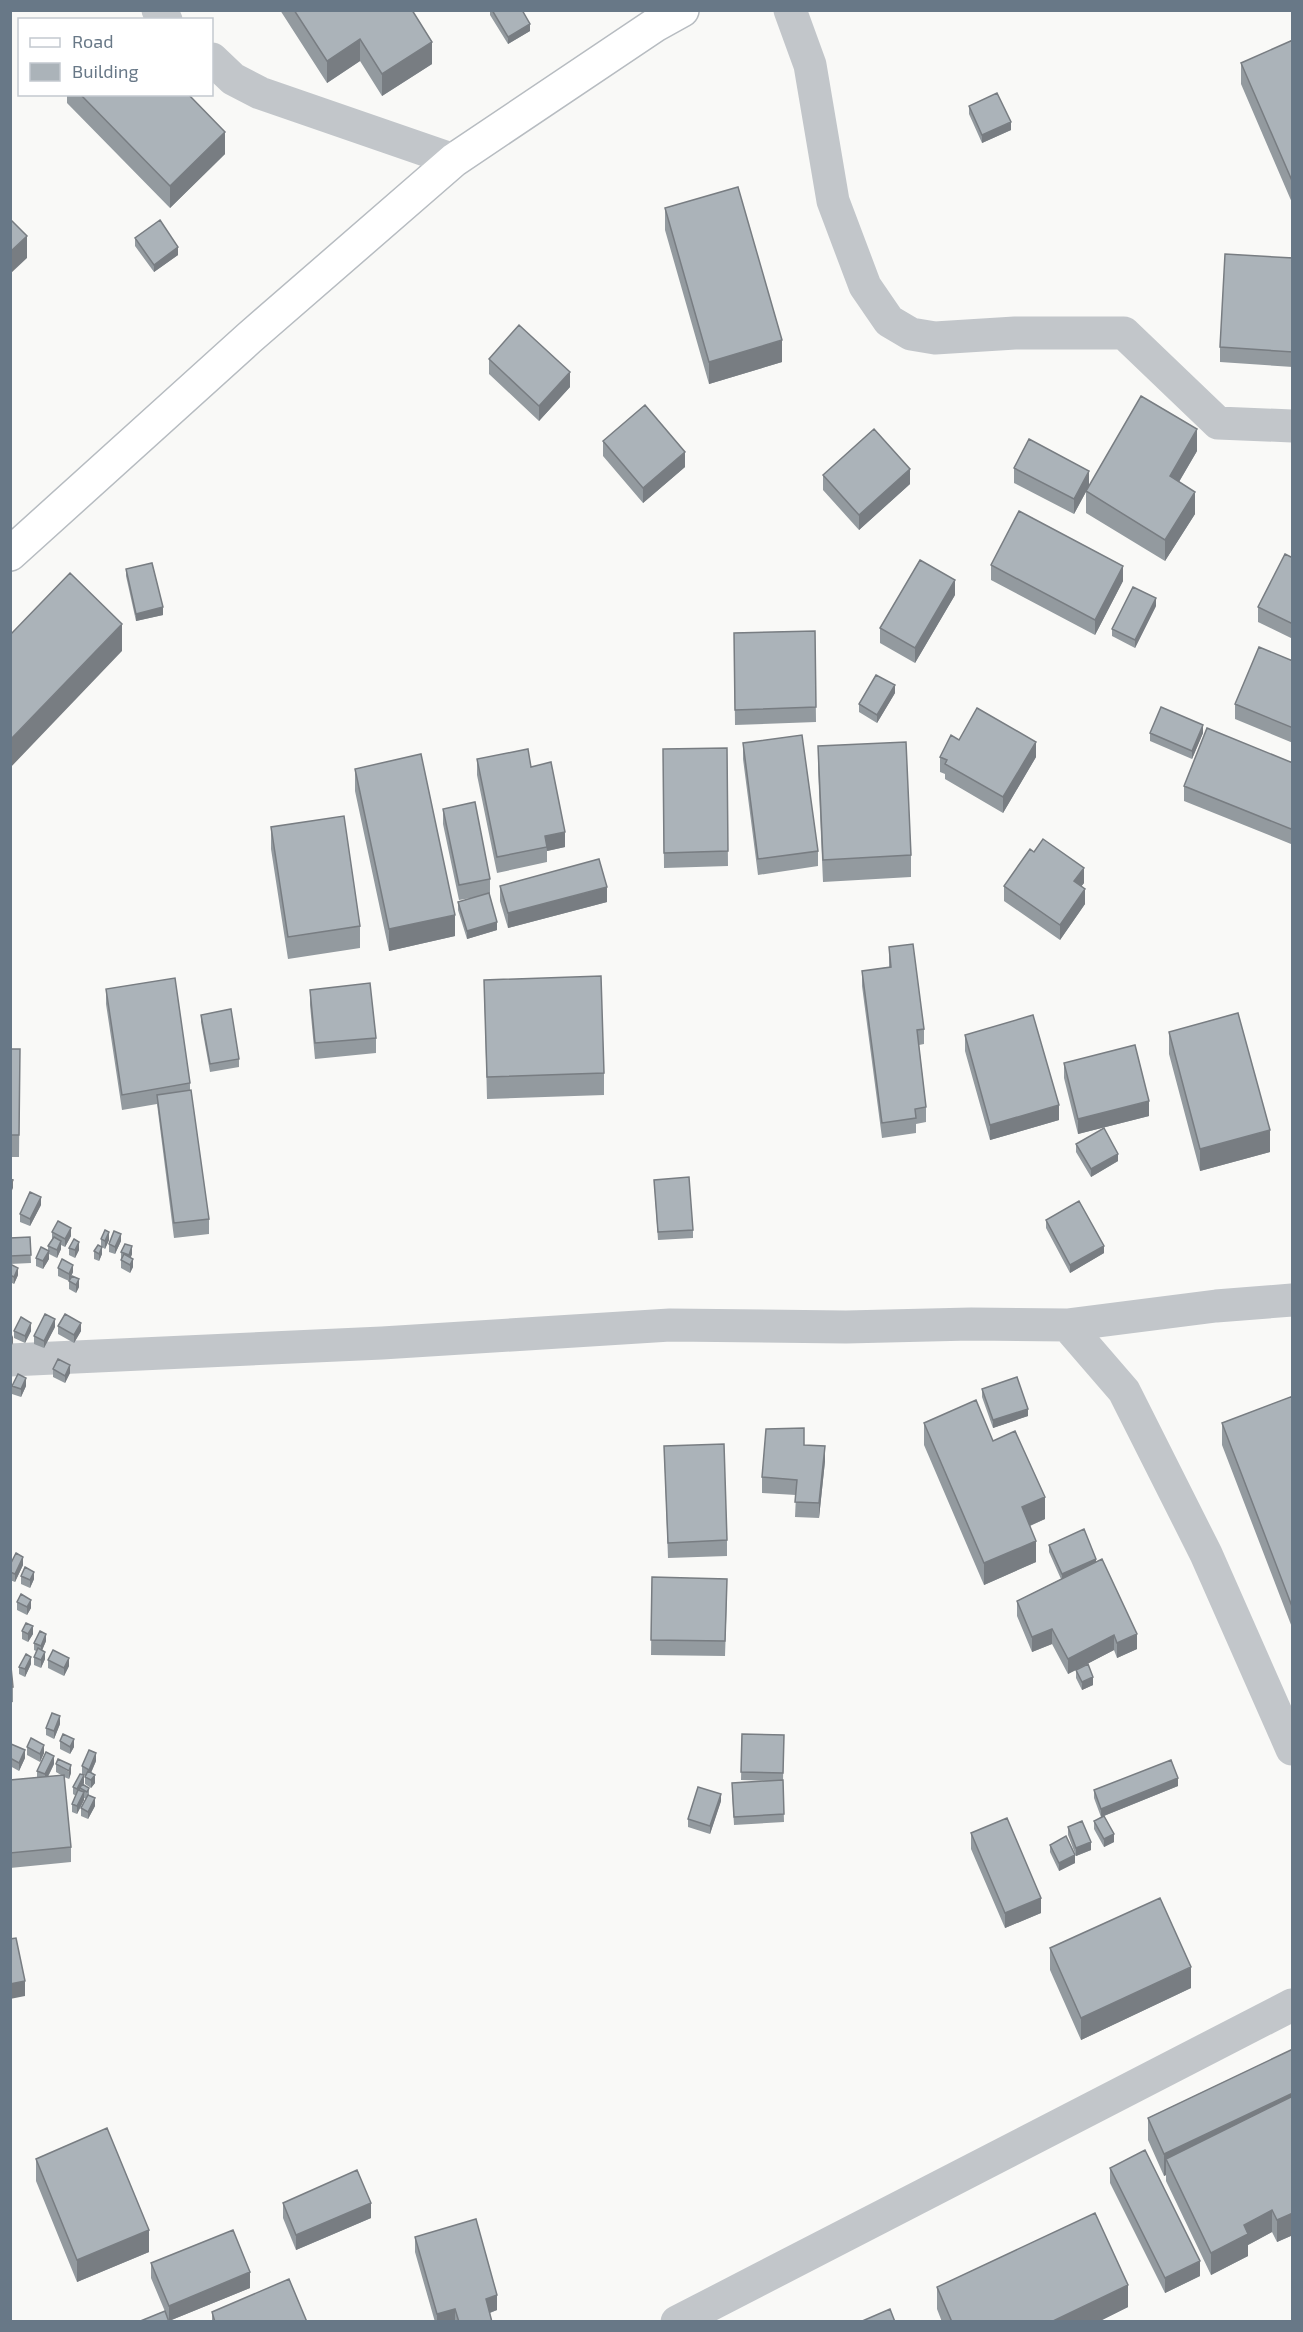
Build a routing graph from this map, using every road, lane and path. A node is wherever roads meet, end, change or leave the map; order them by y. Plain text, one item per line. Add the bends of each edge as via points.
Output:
1 (682, 10) edge
2 (790, 10) edge
3 (213, 60) edge
4 (454, 160) junction
5 (1293, 426) edge
6 (10, 554) edge
7 (1293, 1300) edge
8 (1067, 1325) junction
9 (10, 1360) edge
10 (1293, 1749) edge
11 (1293, 2005) edge
12 (696, 2317) edge

1 - 4 street
2 - 5 street via 810,65 833,201 865,286 889,321 911,334 935,338 1124,333 1218,423
3 - 4 street via 234,79 260,93
4 - 6 street
7 - 8 street
8 - 9 street via 670,1325
8 - 10 street via 1124,1391 1206,1554
11 - 12 street

